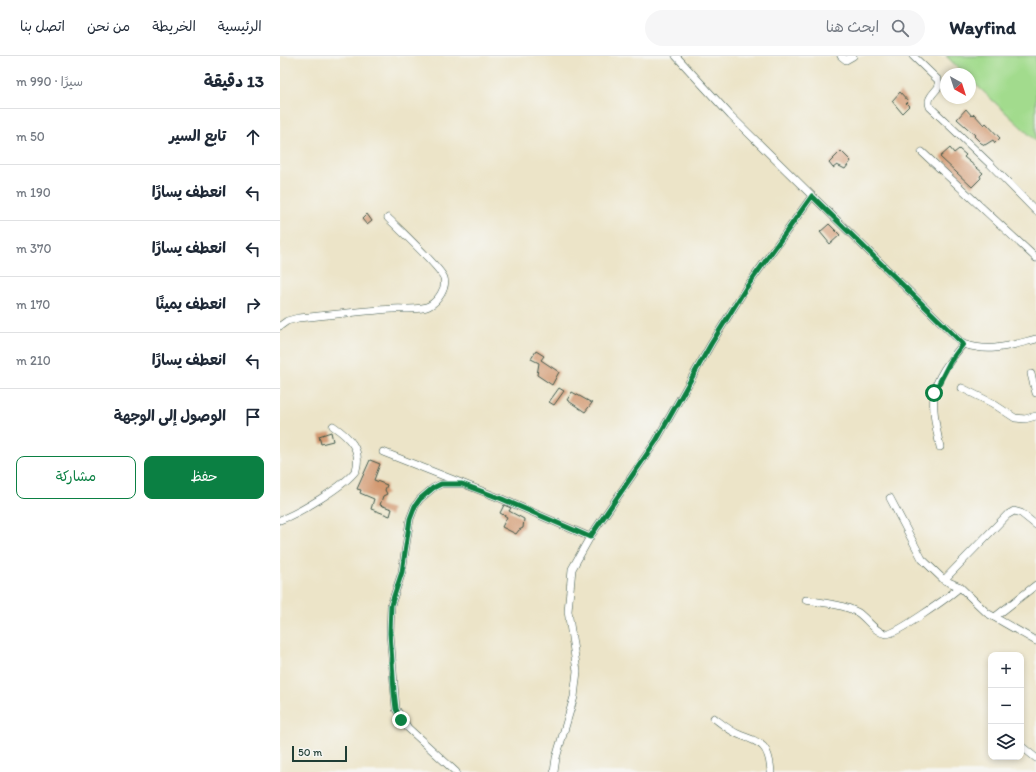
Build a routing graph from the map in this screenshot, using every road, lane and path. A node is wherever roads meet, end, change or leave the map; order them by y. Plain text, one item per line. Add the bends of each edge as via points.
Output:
1 (676, 56) edge
2 (841, 56) edge
3 (853, 56) edge
4 (912, 56) edge
5 (922, 152) dead end
6 (812, 196) junction
7 (1036, 211) edge
8 (388, 218) dead end
9 (1036, 258) edge
10 (280, 326) edge
11 (1036, 339) edge
12 (963, 344) junction
13 (1031, 374) dead end
14 (962, 388) dead end
15 (1036, 393) edge
16 (1036, 416) edge
17 (333, 426) dead end
18 (940, 447) dead end
19 (383, 452) dead end
20 (462, 484) junction
21 (890, 498) dead end
22 (280, 520) edge
23 (1036, 525) edge
24 (590, 537) junction
25 (944, 580) junction
26 (1036, 585) edge
27 (960, 587) junction
28 (806, 600) dead end
29 (995, 617) junction
30 (1036, 641) edge
31 (714, 718) dead end
32 (1024, 748) edge
33 (1036, 758) edge
34 (456, 772) edge
35 (554, 772) edge
36 (771, 772) edge

1 - 6 street via 731,116
2 - 3 street via 846,60
4 - 7 street via 938,80 939,86 928,102 930,107
5 - 9 street
6 - 12 street
6 - 24 street via 746,288 656,441
8 - 10 street via 440,271 444,278 444,286 436,301 421,308 394,308 298,318
11 - 12 street via 998,348 979,349
12 - 18 street via 950,362 934,393 933,404
13 - 15 street
14 - 16 street via 1014,418
17 - 22 street via 351,440 357,453 356,470 316,501 294,515
19 - 20 street
20 - 24 street
20 - 34 street via 441,484 433,488 415,506 410,519 402,572 391,605 390,633 396,709 408,728
21 - 25 street via 922,559
23 - 25 street via 1021,513 1014,511 1007,515
24 - 35 street via 572,568 568,611 577,671 574,697
25 - 27 street
26 - 29 street
27 - 28 street via 896,632 888,634 882,633 858,613 846,608
27 - 29 street
29 - 30 street
31 - 36 street via 730,730 756,740 765,748
32 - 33 street

